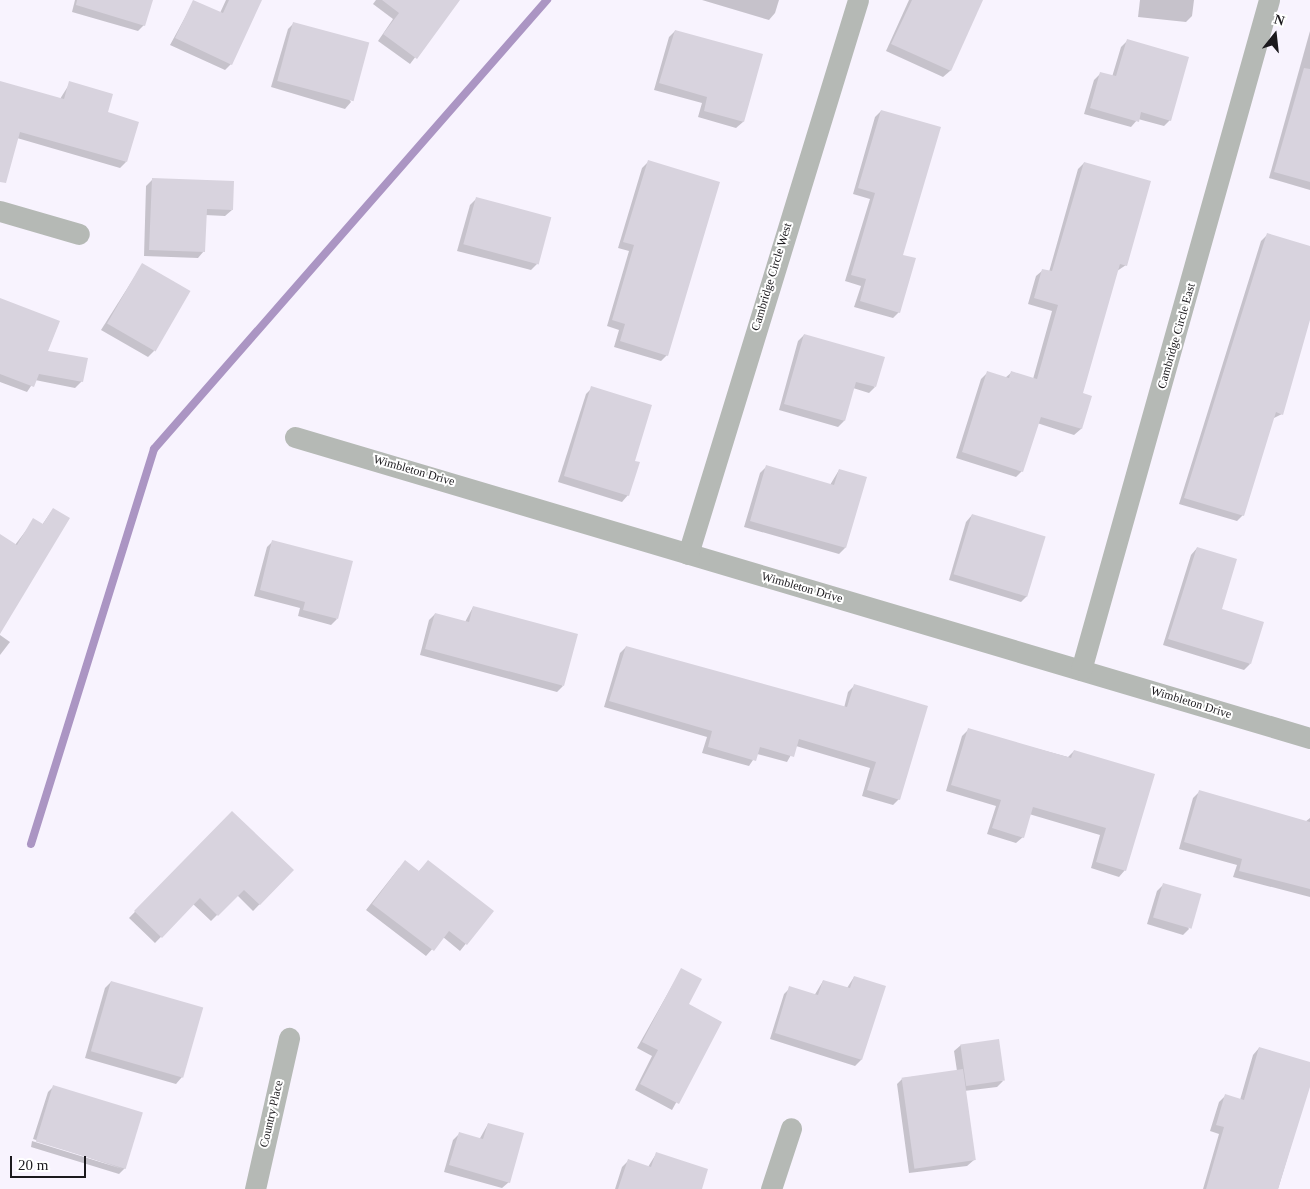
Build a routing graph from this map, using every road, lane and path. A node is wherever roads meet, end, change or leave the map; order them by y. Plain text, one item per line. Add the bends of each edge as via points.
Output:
1 (858, 0) edge
2 (1270, 0) edge
3 (0, 211) edge
4 (79, 234) dead end
5 (295, 437) dead end
6 (688, 554) junction
7 (1081, 670) junction
8 (1310, 738) edge
9 (289, 1038) dead end
10 (791, 1128) dead end
11 (255, 1189) edge
12 (771, 1189) edge

1 - 6 street, Cambridge Circle West
2 - 7 street, Cambridge Circle East
3 - 4 street
5 - 6 street, Wimbleton Drive
6 - 7 street, Wimbleton Drive
7 - 8 street, Wimbleton Drive
9 - 11 street, Country Place
10 - 12 street

